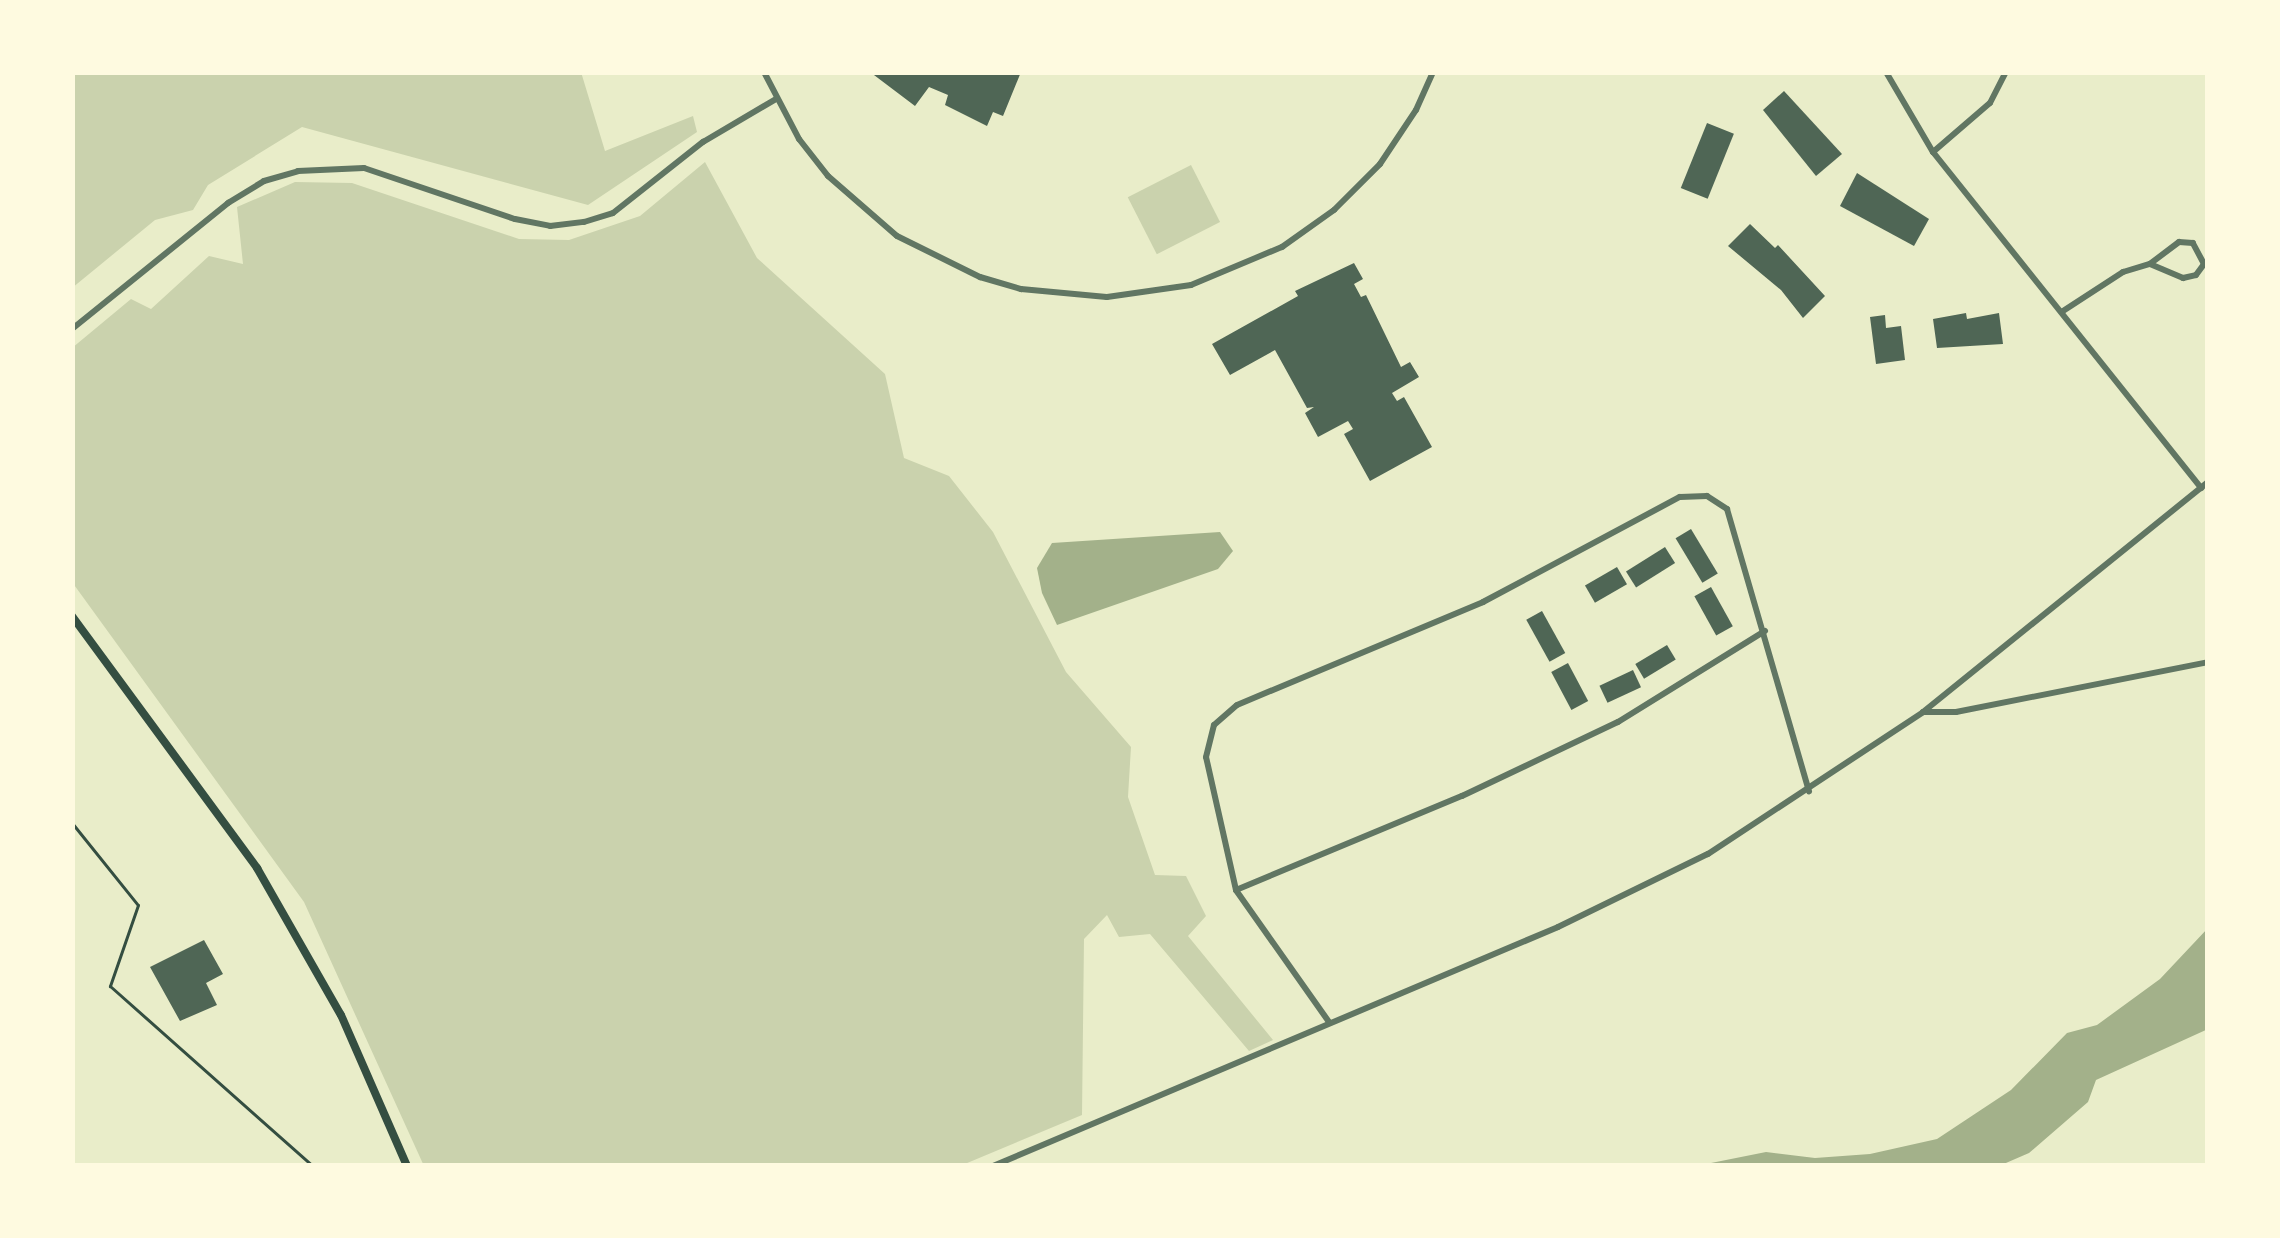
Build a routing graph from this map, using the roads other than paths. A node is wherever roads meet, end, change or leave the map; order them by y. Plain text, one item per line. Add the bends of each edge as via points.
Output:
1 (764, 72) edge
2 (1433, 72) edge
3 (1886, 72) edge
4 (2006, 72) edge
5 (776, 99) junction
6 (1934, 152) junction
7 (2150, 265) junction
8 (2063, 311) junction
9 (72, 329) edge
10 (2205, 485) edge
11 (72, 616) edge
12 (1765, 630) junction
13 (2208, 662) edge
14 (1923, 712) junction
15 (1809, 791) junction
16 (1236, 890) junction
17 (1330, 1023) junction
18 (407, 1166) edge
19 (993, 1166) edge

1 - 5 street
2 - 5 street via 1380,164 1282,248 1191,285 1106,297 980,278 897,236 828,176
3 - 6 street
4 - 6 street via 1990,103
5 - 9 street via 688,152 613,213 584,222 515,219 364,168 298,171 264,182
6 - 8 street
7 - 7 street via 2183,278 2204,264 2193,243 2179,242
7 - 8 street via 2123,272
8 - 10 street
10 - 14 street
11 - 18 main road via 257,868 340,1015
12 - 15 street
12 - 16 street via 1618,722
12 - 16 street via 1727,509 1707,496 1680,497 1483,602 1238,705 1214,725 1206,757
13 - 14 street
14 - 15 street
15 - 17 street via 1637,891
16 - 17 street
17 - 19 street

